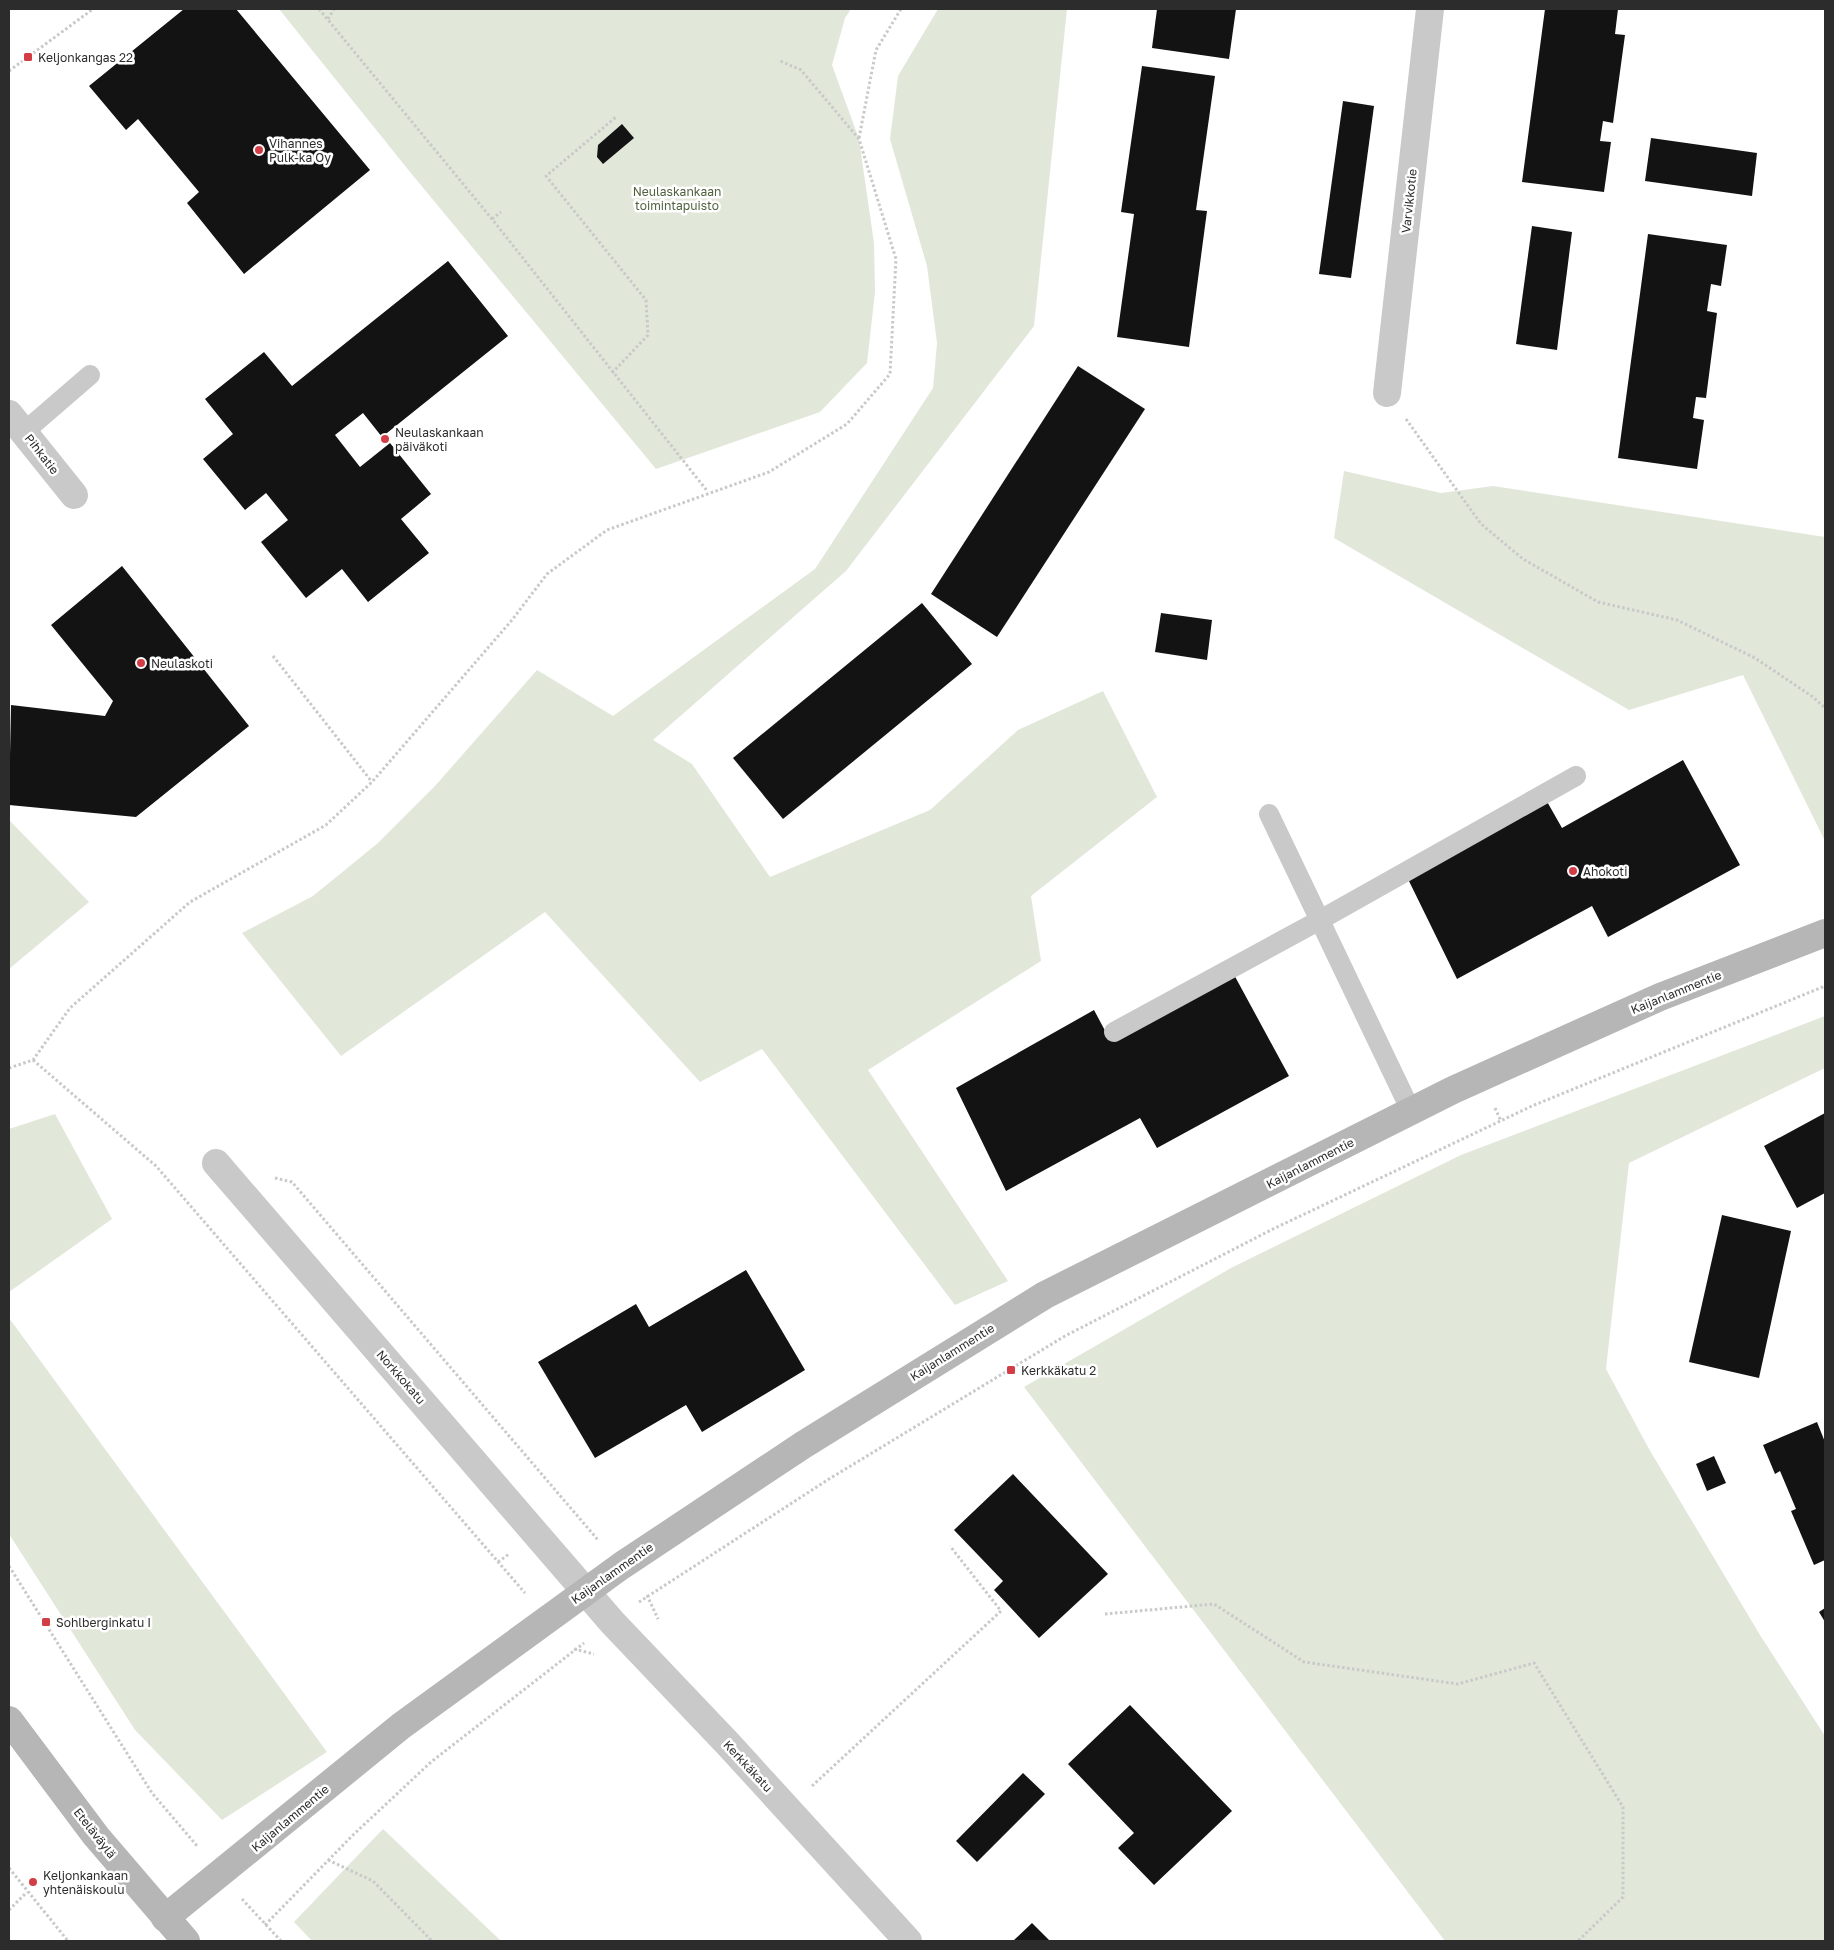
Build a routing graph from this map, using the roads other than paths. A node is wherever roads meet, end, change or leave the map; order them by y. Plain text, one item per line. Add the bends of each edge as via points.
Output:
1 (1430, 9) edge
2 (90, 375) dead end
3 (1387, 393) road end
4 (16, 423) edge
5 (74, 495) dead end
6 (1576, 776) dead end
7 (1269, 814) dead end
8 (1320, 920) junction
9 (1825, 933) edge
10 (1114, 1032) dead end
11 (1411, 1111) junction
12 (216, 1163) dead end
13 (586, 1591) junction
14 (9, 1720) edge
15 (165, 1918) junction
16 (186, 1941) edge
17 (908, 1941) edge

1 - 3 street, Varvikkotie
2 - 4 lane
4 - 5 street, Pihkatie
6 - 8 lane
7 - 8 lane
8 - 10 lane
8 - 11 lane
9 - 11 street, Kaijanlammentie via 1660,997
11 - 13 street, Kaijanlammentie via 1046,1295 803,1445
12 - 13 street, Norkkokatu
13 - 15 street, Kaijanlammentie via 401,1726
13 - 17 street, Kerkkäkatu
14 - 15 street, Eteläväylä via 96,1836
15 - 16 street, Eteläväylä

